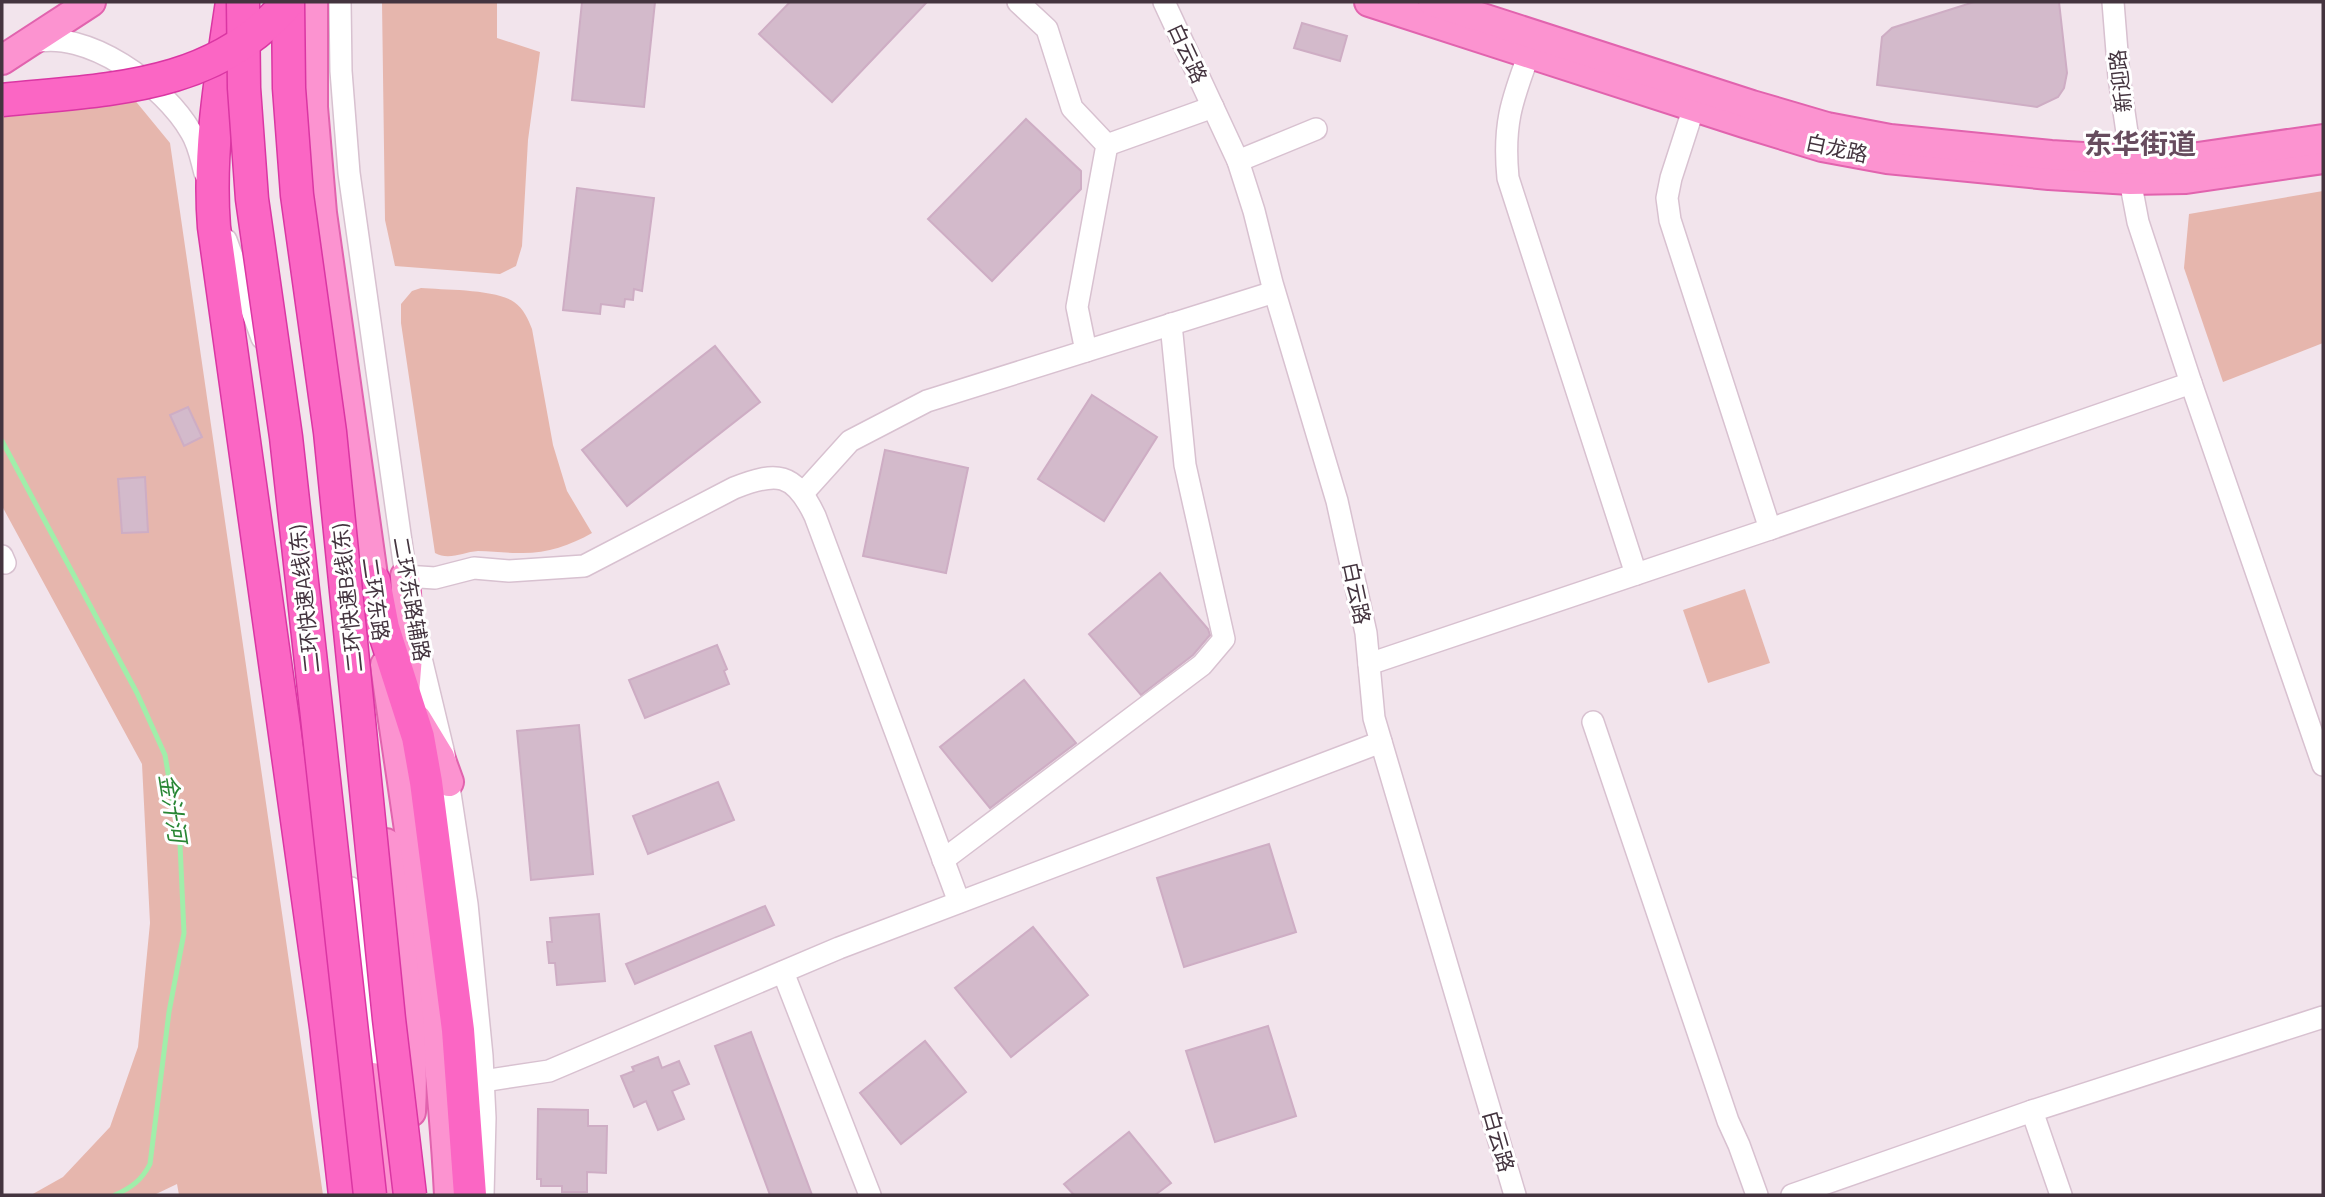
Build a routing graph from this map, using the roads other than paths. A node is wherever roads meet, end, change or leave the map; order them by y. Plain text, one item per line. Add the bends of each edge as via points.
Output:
1 (91, 2) edge
2 (232, 2) edge
3 (243, 2) edge
4 (288, 2) edge
5 (313, 2) edge
6 (341, 2) edge
7 (1164, 2) edge
8 (1369, 2) edge
9 (1433, 2) edge
10 (2113, 2) edge
11 (1032, 6) edge
12 (12, 53) edge
13 (1529, 54) junction
14 (2, 100) edge
15 (1213, 107) junction
16 (1694, 107) junction
17 (1317, 129) dead end
18 (2323, 139) edge
19 (1107, 145) junction
20 (2323, 159) edge
21 (1238, 161) junction
22 (2130, 170) junction
23 (212, 200) junction
24 (1274, 292) junction
25 (1171, 324) junction
26 (1086, 351) junction
27 (2191, 383) junction
28 (283, 402) junction
29 (804, 492) junction
30 (1770, 529) junction
31 (1636, 574) junction
32 (405, 576) junction
33 (361, 583) junction
34 (1369, 664) junction
35 (405, 697) junction
36 (1593, 722) dead end
37 (1381, 742) junction
38 (2323, 765) edge
39 (449, 782) junction
40 (402, 784) junction
41 (943, 860) junction
42 (959, 902) junction
43 (783, 972) junction
44 (2323, 1017) edge
45 (373, 1077) junction
46 (483, 1081) junction
47 (2032, 1111) junction
48 (345, 1195) edge
49 (368, 1195) edge
50 (390, 1195) edge
51 (403, 1195) edge
52 (410, 1195) edge
53 (449, 1195) edge
54 (470, 1195) edge
55 (483, 1195) edge
56 (870, 1195) edge
57 (1515, 1195) edge
58 (1757, 1195) edge
59 (1791, 1195) edge
60 (2061, 1195) edge

1 - 12 main road
2 - 23 highway
3 - 28 street via 249,146
3 - 49 highway, 二环快速A线(东), bridge via 252,199 286,437
4 - 14 highway, bridge via 257,34 215,60 173,77
4 - 33 main road, 二环东路, bridge via 292,162
4 - 52 highway, 二环快速B线(东), bridge via 298,195 330,432 388,1019
5 - 33 main road, 二环东路 via 317,160
6 - 32 street, 二环东路辅路 via 349,173
7 - 15 street, 白云路
8 - 13 main road, 白龙路
9 - 22 main road, 白龙路 via 1827,127 1890,139 2051,155
10 - 22 street, 新迎路
11 - 19 street via 1047,29 1072,108
12 - 23 street via 48,40 77,44 107,57 150,86 191,132
13 - 16 main road, 白龙路
13 - 31 street via 1506,126 1508,178
15 - 19 street
15 - 21 street, 白云路
16 - 22 main road, 白龙路 via 1822,147 1887,159 2049,175
16 - 30 street via 1671,178 1667,198 1670,220
17 - 21 street
18 - 22 main road, 白龙路
19 - 26 street via 1077,307
20 - 22 main road, 白龙路 via 2186,179
21 - 24 street, 白云路
22 - 27 street, 新迎路 via 2138,222
23 - 28 street
23 - 48 highway
24 - 25 street
24 - 34 street, 白云路 via 1337,501
25 - 26 street
25 - 41 street via 1185,465 1224,639 1202,665
26 - 29 street via 928,401 850,441
27 - 30 street
27 - 38 street, 新迎路
28 - 45 street via 370,1021
29 - 32 street via 783,478 758,478 584,566 509,571 474,568 435,578
29 - 41 street
30 - 31 street
31 - 34 street
32 - 35 main road via 409,643
32 - 39 street, 二环东路辅路
33 - 35 highway via 383,628
33 - 40 main road, 二环东路
33 - 51 main road, 二环东路 via 409,1011 411,1092
34 - 37 street, 白云路
35 - 39 main road via 438,752
35 - 40 main road
35 - 54 highway via 426,782 458,1030
36 - 58 street
37 - 42 street
37 - 57 street, 白云路
39 - 46 street, 二环东路辅路 via 471,943
40 - 53 main road, 二环东路 via 435,1026
41 - 42 street
42 - 43 street
43 - 46 street via 549,1071
43 - 56 street
44 - 47 street
45 - 49 street
45 - 50 main road
46 - 55 street, 二环东路辅路
47 - 59 street
47 - 60 street

